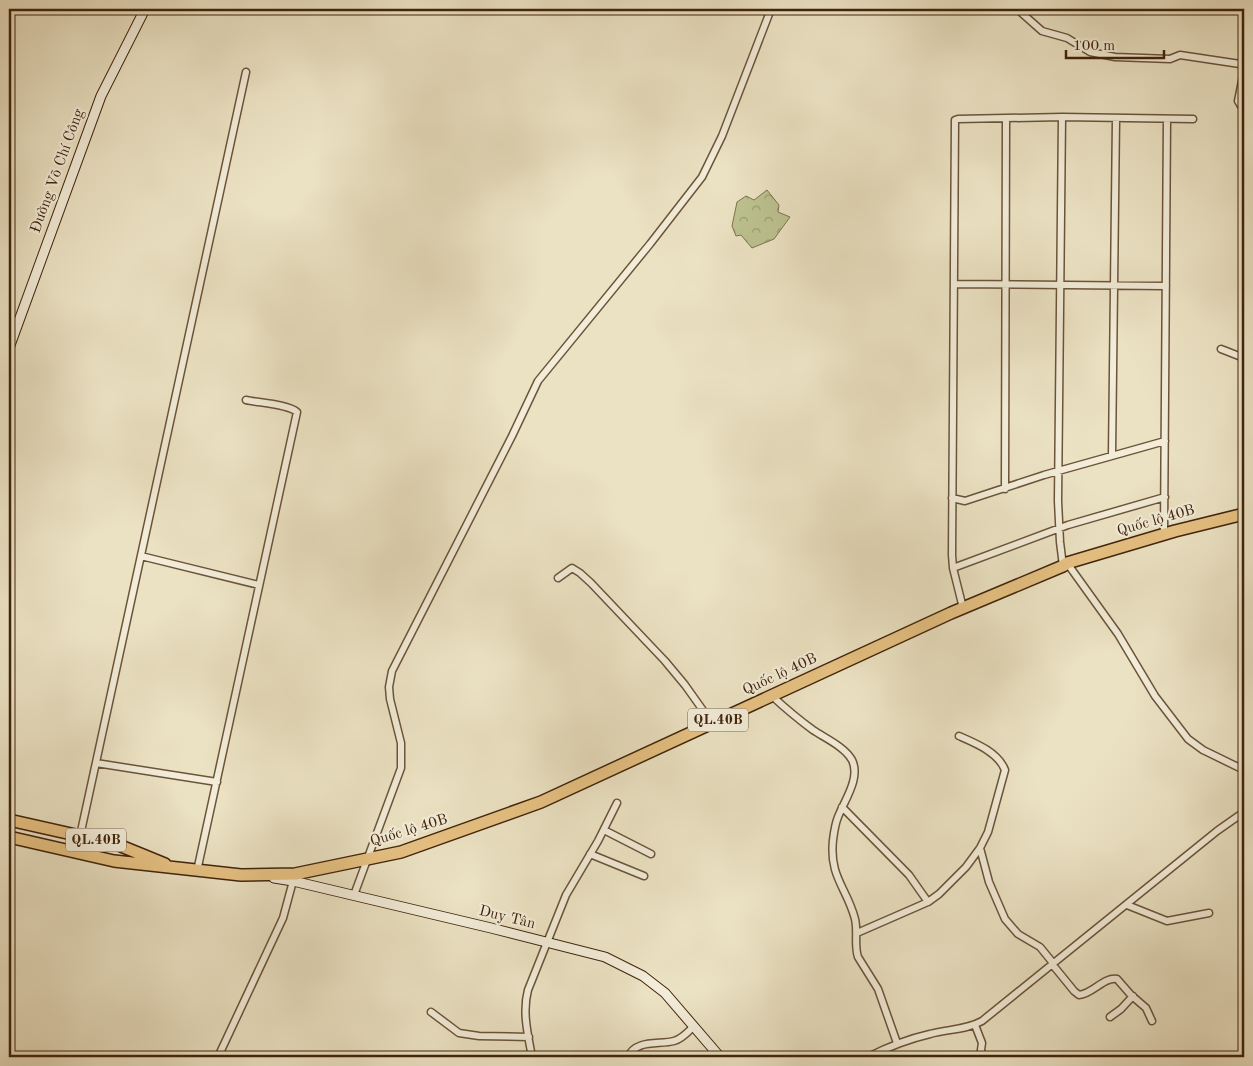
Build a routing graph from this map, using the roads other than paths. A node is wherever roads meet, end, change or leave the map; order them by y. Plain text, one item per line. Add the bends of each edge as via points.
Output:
1 (145, 9) edge
2 (771, 9) edge
3 (1017, 9) edge
4 (246, 72) dead end
5 (1244, 107) edge
6 (1062, 117) junction
7 (1006, 119) junction
8 (1116, 119) junction
9 (1167, 119) junction
10 (1193, 119) dead end
11 (954, 284) junction
12 (1006, 284) junction
13 (1060, 285) junction
14 (1115, 286) junction
15 (1166, 286) junction
16 (9, 348) edge
17 (1221, 350) dead end
18 (1244, 358) edge
19 (246, 400) dead end
20 (1165, 441) junction
21 (1112, 455) junction
22 (1058, 471) junction
23 (1005, 489) junction
24 (1165, 497) junction
25 (952, 498) junction
26 (1244, 514) edge
27 (1059, 528) junction
28 (1164, 534) junction
29 (141, 556) junction
30 (1065, 564) junction
31 (953, 568) junction
32 (558, 578) dead end
33 (259, 585) junction
34 (963, 608) junction
35 (772, 696) junction
36 (712, 723) junction
37 (959, 736) dead end
38 (96, 763) junction
39 (1244, 770) edge
40 (217, 782) junction
41 (617, 803) dead end
42 (842, 807) junction
43 (1244, 812) edge
44 (9, 820) edge
45 (604, 830) junction
46 (80, 836) junction
47 (9, 837) edge
48 (980, 848) junction
49 (590, 854) junction
50 (651, 854) dead end
51 (367, 860) junction
52 (181, 870) junction
53 (196, 871) junction
54 (251, 875) junction
55 (644, 876) dead end
56 (293, 881) junction
57 (354, 895) junction
58 (928, 902) junction
59 (1127, 906) junction
60 (1210, 913) dead end
61 (857, 933) junction
62 (548, 943) junction
63 (1053, 964) junction
64 (1133, 996) junction
65 (431, 1012) dead end
66 (1110, 1016) dead end
67 (1152, 1021) dead end
68 (975, 1025) junction
69 (694, 1027) junction
70 (529, 1037) junction
71 (897, 1043) junction
72 (218, 1057) edge
73 (532, 1057) edge
74 (628, 1057) edge
75 (720, 1057) edge
76 (868, 1057) edge
77 (980, 1057) edge

1 - 16 street, Đường Võ Chí Công via 101,96
2 - 51 street via 722,136 702,177 538,380 392,671 390,699 401,743 400,768
3 - 5 street via 1042,31 1067,38 1098,54 1170,59 1180,55 1240,64 1244,71 1238,101
4 - 29 street
6 - 7 street
6 - 8 street
6 - 13 street
7 - 11 street via 955,120
7 - 12 street
8 - 9 street
8 - 14 street
9 - 10 street
9 - 15 street
11 - 12 street
11 - 25 street
12 - 13 street
12 - 23 street
13 - 14 street
13 - 22 street
14 - 15 street
14 - 21 street
15 - 20 street
17 - 18 street
19 - 33 street via 297,412
20 - 21 street
20 - 24 street
21 - 22 street
22 - 23 street
22 - 27 street
23 - 25 street via 965,501
24 - 27 street
24 - 28 street
25 - 31 street
26 - 28 highway, Quốc lộ 40B / QL.40B
27 - 30 street
27 - 31 street
28 - 30 highway, Quốc lộ 40B / QL.40B
29 - 33 street
29 - 38 street
30 - 34 highway, Quốc lộ 40B / QL.40B
30 - 39 street via 1118,634 1155,696 1188,739
31 - 34 street
32 - 36 street via 572,568 591,583 665,661
33 - 40 street
34 - 35 highway, Quốc lộ 40B / QL.40B
35 - 36 highway, Quốc lộ 40B / QL.40B
35 - 42 street via 850,757 854,773
36 - 51 highway, Quốc lộ 40B / QL.40B via 541,802 401,852
37 - 48 street via 993,754 1005,770 988,832
38 - 40 street
38 - 46 street
40 - 53 street
41 - 45 street
42 - 58 street via 908,875
42 - 61 street via 834,830 833,864 853,911
43 - 59 street
44 - 46 highway, Quốc lộ 40B / QL.40B
45 - 49 street
45 - 50 street
46 - 52 highway, Quốc lộ 40B / QL.40B via 116,844
47 - 52 highway, Quốc lộ 40B / QL.40B via 114,861
48 - 58 street via 949,885
48 - 63 street via 989,882 1005,919 1018,934 1040,947
49 - 55 street
49 - 62 street via 566,895
51 - 54 highway, Quốc lộ 40B / QL.40B via 295,874
51 - 57 street
52 - 53 highway, Quốc lộ 40B / QL.40B
53 - 54 highway, Quốc lộ 40B / QL.40B
54 - 56 street, Duy Tân
56 - 57 street, Duy Tân
56 - 72 street via 283,918
57 - 62 street, Duy Tân
58 - 61 street
59 - 60 street via 1167,922
59 - 63 street
61 - 71 street via 858,957 878,989
62 - 69 street, Duy Tân via 605,957 643,976 665,993
62 - 70 street via 526,1000
63 - 64 street via 1079,995 1114,978
63 - 68 street
64 - 66 street
64 - 67 street via 1146,1008
65 - 70 street via 459,1033 485,1037
68 - 71 street
68 - 77 street via 982,1043
69 - 74 street via 677,1040 638,1047
69 - 75 street, Duy Tân
70 - 73 street
71 - 76 street

